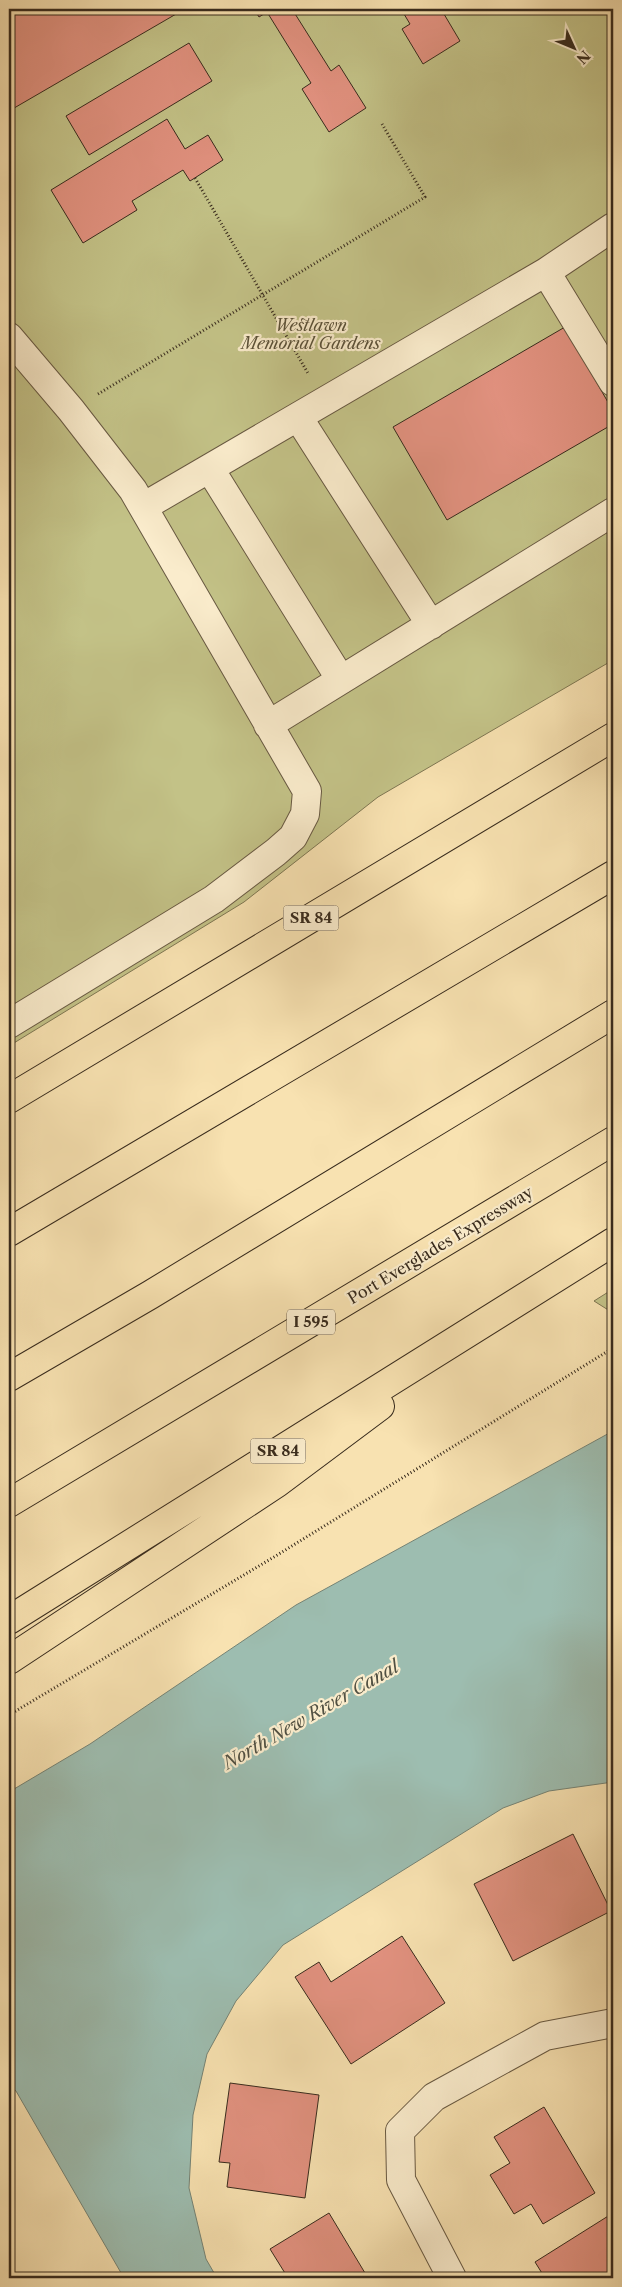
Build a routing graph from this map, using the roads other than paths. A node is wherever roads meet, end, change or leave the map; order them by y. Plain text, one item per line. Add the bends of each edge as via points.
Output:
1 (613, 227) edge
2 (546, 272) junction
3 (9, 337) edge
4 (613, 382) edge
5 (298, 417) junction
6 (210, 469) junction
7 (143, 507) junction
8 (613, 512) edge
9 (431, 625) junction
10 (341, 680) junction
11 (268, 725) junction
12 (613, 737) edge
13 (613, 875) edge
14 (613, 1014) edge
15 (9, 1024) edge
16 (9, 1099) edge
17 (613, 1141) edge
18 (9, 1232) edge
19 (613, 1242) edge
20 (548, 1282) junction
21 (9, 1377) edge
22 (9, 1503) edge
23 (9, 1620) edge
24 (9, 1660) edge
25 (613, 2024) edge
26 (452, 2278) edge

1 - 2 street
2 - 4 street
2 - 5 street
3 - 7 street via 71,410
5 - 6 street
5 - 9 street
6 - 7 street
6 - 10 street
7 - 11 street
8 - 9 street
9 - 10 street
10 - 11 street
11 - 15 street via 307,791 305,814 292,837 214,898
12 - 16 main road, SR 84
13 - 18 main road
14 - 21 main road
17 - 22 main road, Port Everglades Expressway / I 595
19 - 20 main road, SR 84
20 - 23 main road, SR 84
20 - 24 main road via 277,1483
25 - 26 street via 545,2036 434,2097 400,2131 401,2180

